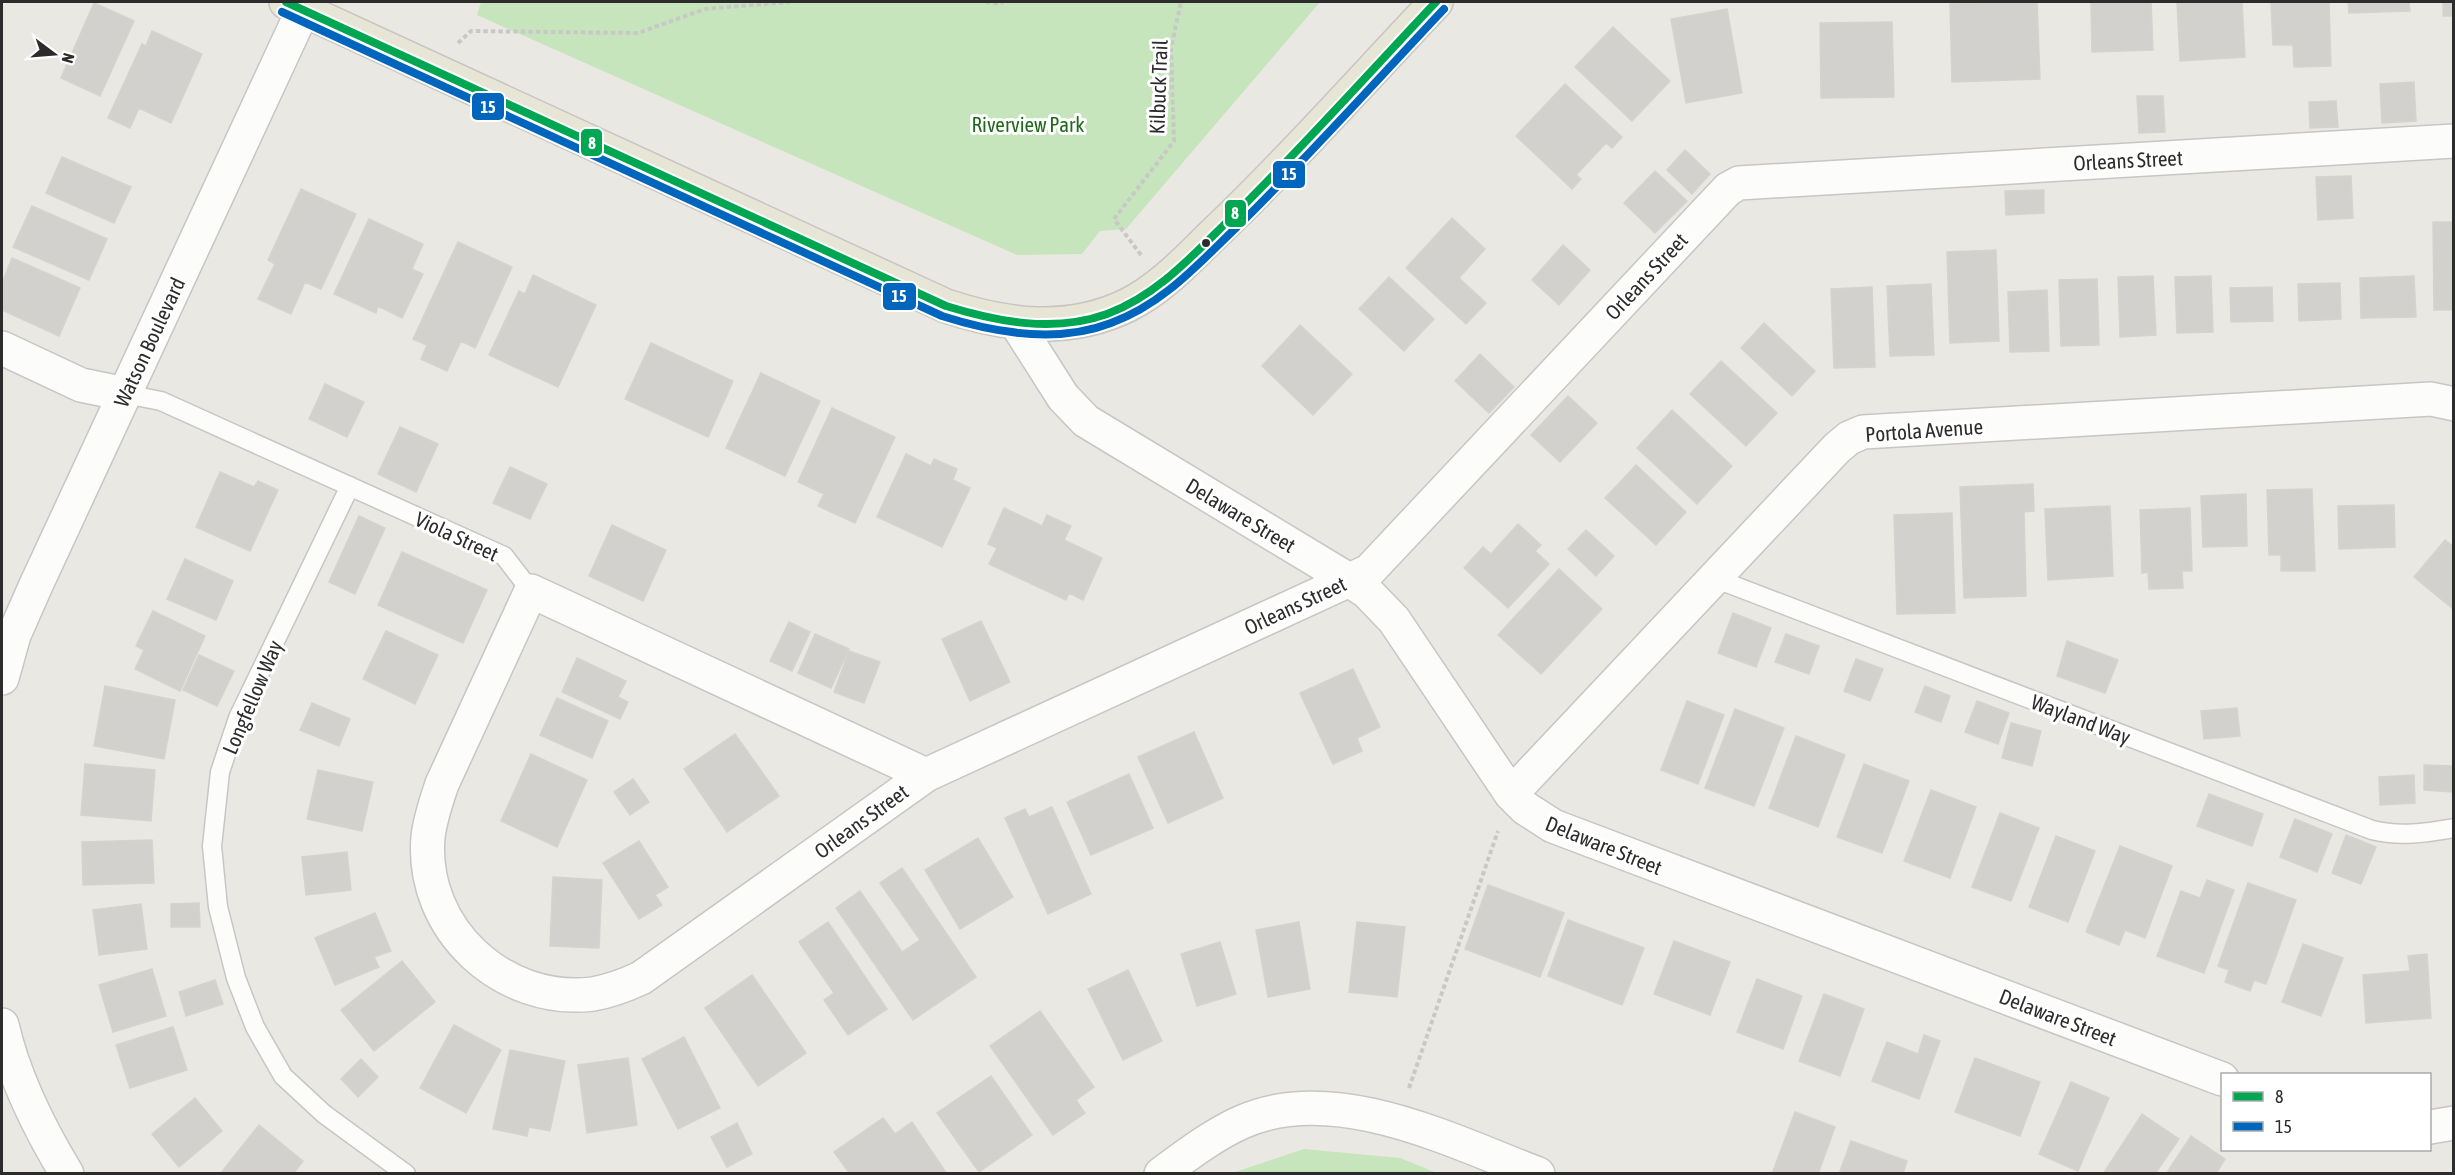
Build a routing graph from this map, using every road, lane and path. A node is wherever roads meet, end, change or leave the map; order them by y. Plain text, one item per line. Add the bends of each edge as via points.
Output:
1 (790, 2) edge
2 (987, 2) edge
3 (1002, 2) edge
4 (1181, 2) edge
5 (1436, 2) edge
6 (295, 6) edge
7 (429, 68) junction
8 (2454, 141) edge
9 (1162, 283) junction
10 (1016, 323) junction
11 (2, 348) edge
12 (125, 394) junction
13 (2454, 404) edge
14 (350, 486) junction
15 (1714, 578) junction
16 (1349, 580) junction
17 (531, 591) junction
18 (2, 678) edge
19 (926, 775) junction
20 (1512, 794) junction
21 (2454, 828) edge
22 (2, 1025) edge
23 (2221, 1078) edge
24 (1397, 1122) junction
25 (2454, 1123) edge
26 (2431, 1127) edge
27 (67, 1173) edge
28 (406, 1173) edge
29 (1161, 1173) edge
30 (1538, 1173) edge

1 - 7 path via 705,9 638,33 471,31
2 - 3 path
4 - 9 path, Kilbuck Trail via 1171,48 1174,141 1114,219
5 - 9 main road via 1240,209
6 - 7 main road
6 - 12 street, Watson Boulevard
7 - 10 main road via 946,306
8 - 16 street, Orleans Street via 1739,183 1728,189 1370,571
9 - 10 main road via 1127,306 1082,321
10 - 16 street, Delaware Street via 1063,397 1086,421
11 - 12 street, Viola Street via 81,385
12 - 14 lane, Viola Street via 161,401
12 - 18 street, Watson Boulevard via 14,635
13 - 15 street, Portola Avenue via 2431,399 1863,432 1836,448
14 - 17 lane, Viola Street via 504,556
14 - 28 lane, Longfellow Way via 238,718 220,772 212,846 218,907 236,978 255,1027 283,1076 324,1114
15 - 20 street, Portola Avenue
15 - 21 lane, Wayland Way via 2372,830 2413,835
16 - 19 street, Orleans Street
16 - 20 street, Delaware Street via 1394,620
17 - 19 street, Viola Street
17 - 19 street, Orleans Street via 442,784 432,810 428,838 428,865 444,917 459,940 499,975 545,992 570,995 594,994 641,978
20 - 23 street, Delaware Street via 1525,808 1553,826
20 - 24 path
22 - 27 street via 6,1046 41,1131
24 - 29 street via 1319,1108 1279,1112 1244,1121
24 - 30 street
25 - 26 street

